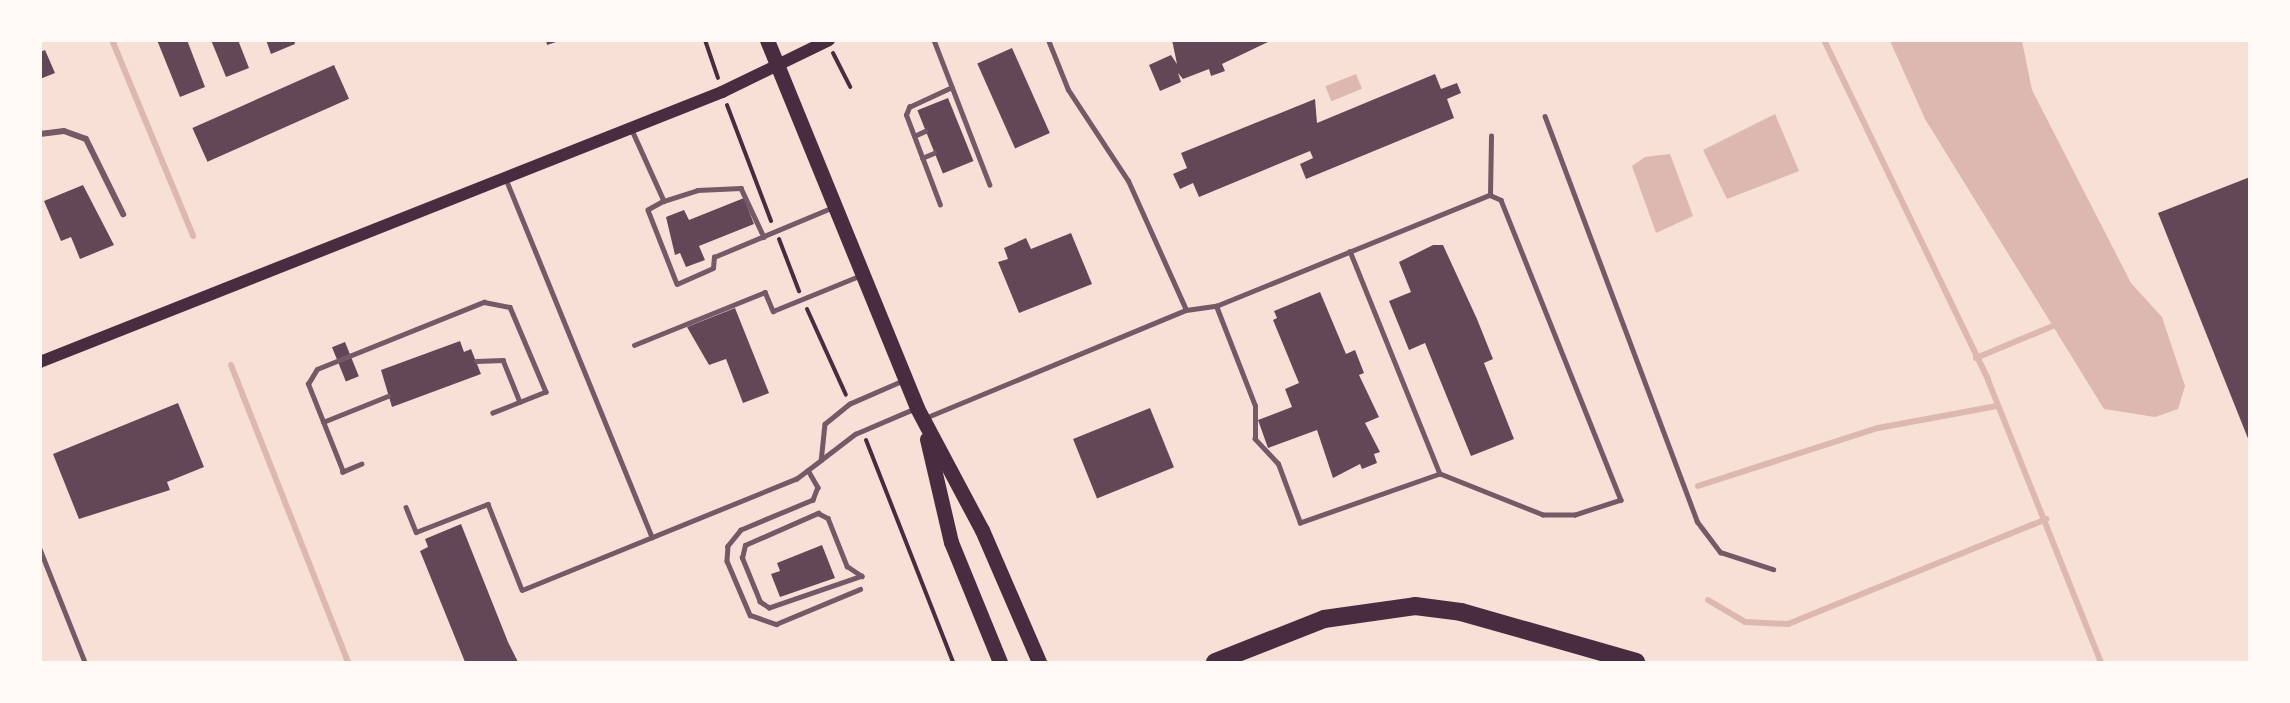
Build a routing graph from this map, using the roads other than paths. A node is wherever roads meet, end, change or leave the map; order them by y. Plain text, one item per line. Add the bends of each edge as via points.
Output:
1 (767, 40) edge
2 (934, 40) edge
3 (1048, 40) edge
4 (828, 41) edge
5 (778, 67) junction
6 (952, 87) junction
7 (963, 115) junction
8 (1545, 116) dead end
9 (956, 118) dead end
10 (631, 127) junction
11 (925, 131) dead end
12 (40, 134) edge
13 (914, 136) junction
14 (1491, 136) dead end
15 (971, 137) junction
16 (965, 140) dead end
17 (934, 153) dead end
18 (922, 158) junction
19 (506, 179) junction
20 (990, 185) dead end
21 (1490, 195) junction
22 (664, 201) junction
23 (940, 205) dead end
24 (834, 207) junction
25 (123, 214) dead end
26 (764, 237) junction
27 (1350, 251) junction
28 (862, 275) junction
29 (1216, 306) junction
30 (1186, 310) junction
31 (633, 345) dead end
32 (476, 361) dead end
33 (40, 362) edge
34 (906, 380) junction
35 (388, 396) dead end
36 (520, 402) junction
37 (493, 413) dead end
38 (920, 413) junction
39 (323, 422) junction
40 (821, 460) junction
41 (362, 464) dead end
42 (808, 470) junction
43 (1440, 474) junction
44 (406, 507) dead end
45 (652, 537) junction
46 (40, 549) edge
47 (1773, 569) dead end
48 (862, 576) joint
49 (860, 589) dead end
50 (85, 663) edge
51 (1000, 663) edge
52 (1039, 663) edge
53 (1215, 663) edge
54 (1636, 663) edge

1 - 5 main road
2 - 6 lane
3 - 30 lane via 1068,90 1128,181
4 - 5 main road
5 - 10 main road
5 - 24 main road
6 - 7 lane
6 - 13 lane via 909,107 906,115
7 - 9 lane
7 - 15 lane
8 - 47 lane via 1697,521 1720,552
10 - 19 main road
10 - 22 lane
11 - 13 lane
12 - 25 street via 64,131 86,139
13 - 18 lane
14 - 21 lane
15 - 16 lane
15 - 20 lane
17 - 18 lane
18 - 23 lane
19 - 33 main road via 414,210
19 - 45 lane
21 - 27 lane
21 - 43 lane via 1501,200 1621,500 1575,515 1543,515
22 - 26 lane via 698,190 741,188
22 - 26 lane via 648,210 677,284 713,268 714,257
24 - 26 lane
24 - 28 main road
27 - 29 lane
27 - 43 lane
28 - 31 lane via 773,311 765,292
28 - 34 main road
29 - 30 lane
29 - 43 lane via 1256,406 1255,439 1278,464 1300,523
30 - 38 lane
32 - 36 lane via 503,360
34 - 38 main road
34 - 40 lane via 850,404 825,424
35 - 39 lane
36 - 37 lane
36 - 39 lane via 546,392 510,307 484,302 317,369 308,384
38 - 40 lane via 862,431
38 - 51 main road via 951,542
38 - 52 main road via 982,530
39 - 41 lane via 343,472
40 - 42 lane
42 - 45 lane
42 - 49 lane via 818,487 813,500 741,530 728,546 727,561 750,615 776,624
44 - 45 lane via 416,532 488,504 522,590
46 - 50 lane
48 - 48 lane via 847,566 828,518 818,513 745,545 742,558 760,602 769,608
53 - 54 highway via 1324,619 1415,606 1461,612

